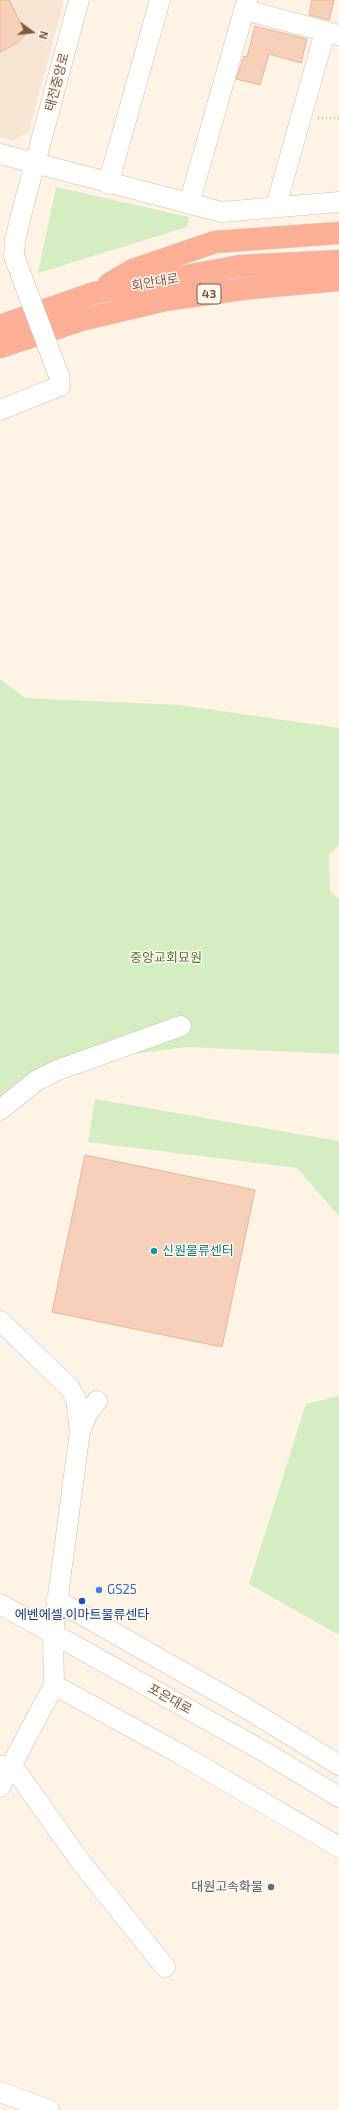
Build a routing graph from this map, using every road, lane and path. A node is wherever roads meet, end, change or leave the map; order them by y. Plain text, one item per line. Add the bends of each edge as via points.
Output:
1 (79, 0) edge
2 (160, 0) edge
3 (246, 5) edge
4 (332, 33) edge
5 (0, 154) edge
6 (35, 164) junction
7 (108, 184) junction
8 (339, 202) edge
9 (189, 204) junction
10 (276, 206) junction
11 (339, 233) edge
12 (339, 261) edge
13 (339, 280) edge
14 (94, 293) junction
15 (339, 293) edge
16 (81, 320) junction
17 (0, 326) edge
18 (0, 347) edge
19 (0, 410) edge
20 (181, 1026) dead end
21 (0, 1110) edge
22 (0, 1321) edge
23 (97, 1401) dead end
24 (80, 1431) junction
25 (56, 1600) junction
26 (0, 1604) edge
27 (52, 1633) junction
28 (54, 1685) junction
29 (339, 1765) edge
30 (6, 1766) edge
31 (0, 1787) edge
32 (339, 1797) edge
33 (339, 1847) edge
34 (165, 1967) dead end
35 (0, 2092) edge
36 (49, 2110) edge

1 - 6 street, 태전중앙로
2 - 7 street
3 - 4 street
3 - 9 street
4 - 10 street
5 - 6 street
6 - 7 street
6 - 19 street, 태전중앙로, bridge via 15,241 14,256 59,376 60,386
7 - 9 street
8 - 10 street
9 - 10 street via 222,212
11 - 14 highway via 215,242 133,270
12 - 14 highway, 회안대로 / 43 via 240,266
13 - 16 highway, 회안대로 / 43 via 250,288 165,300
14 - 17 highway, 회안대로 / 43
15 - 16 highway via 293,293 158,315
16 - 18 highway, 회안대로 / 43
20 - 21 street via 58,1070 36,1081
22 - 24 street via 69,1387 76,1399
23 - 24 street via 87,1414
24 - 25 street
25 - 27 street
25 - 29 street via 244,1707
26 - 27 street, 포은대로
27 - 28 street
27 - 32 street, 포은대로 via 263,1751
28 - 30 street
28 - 33 street via 189,1759
30 - 31 street
30 - 34 street
35 - 36 street

